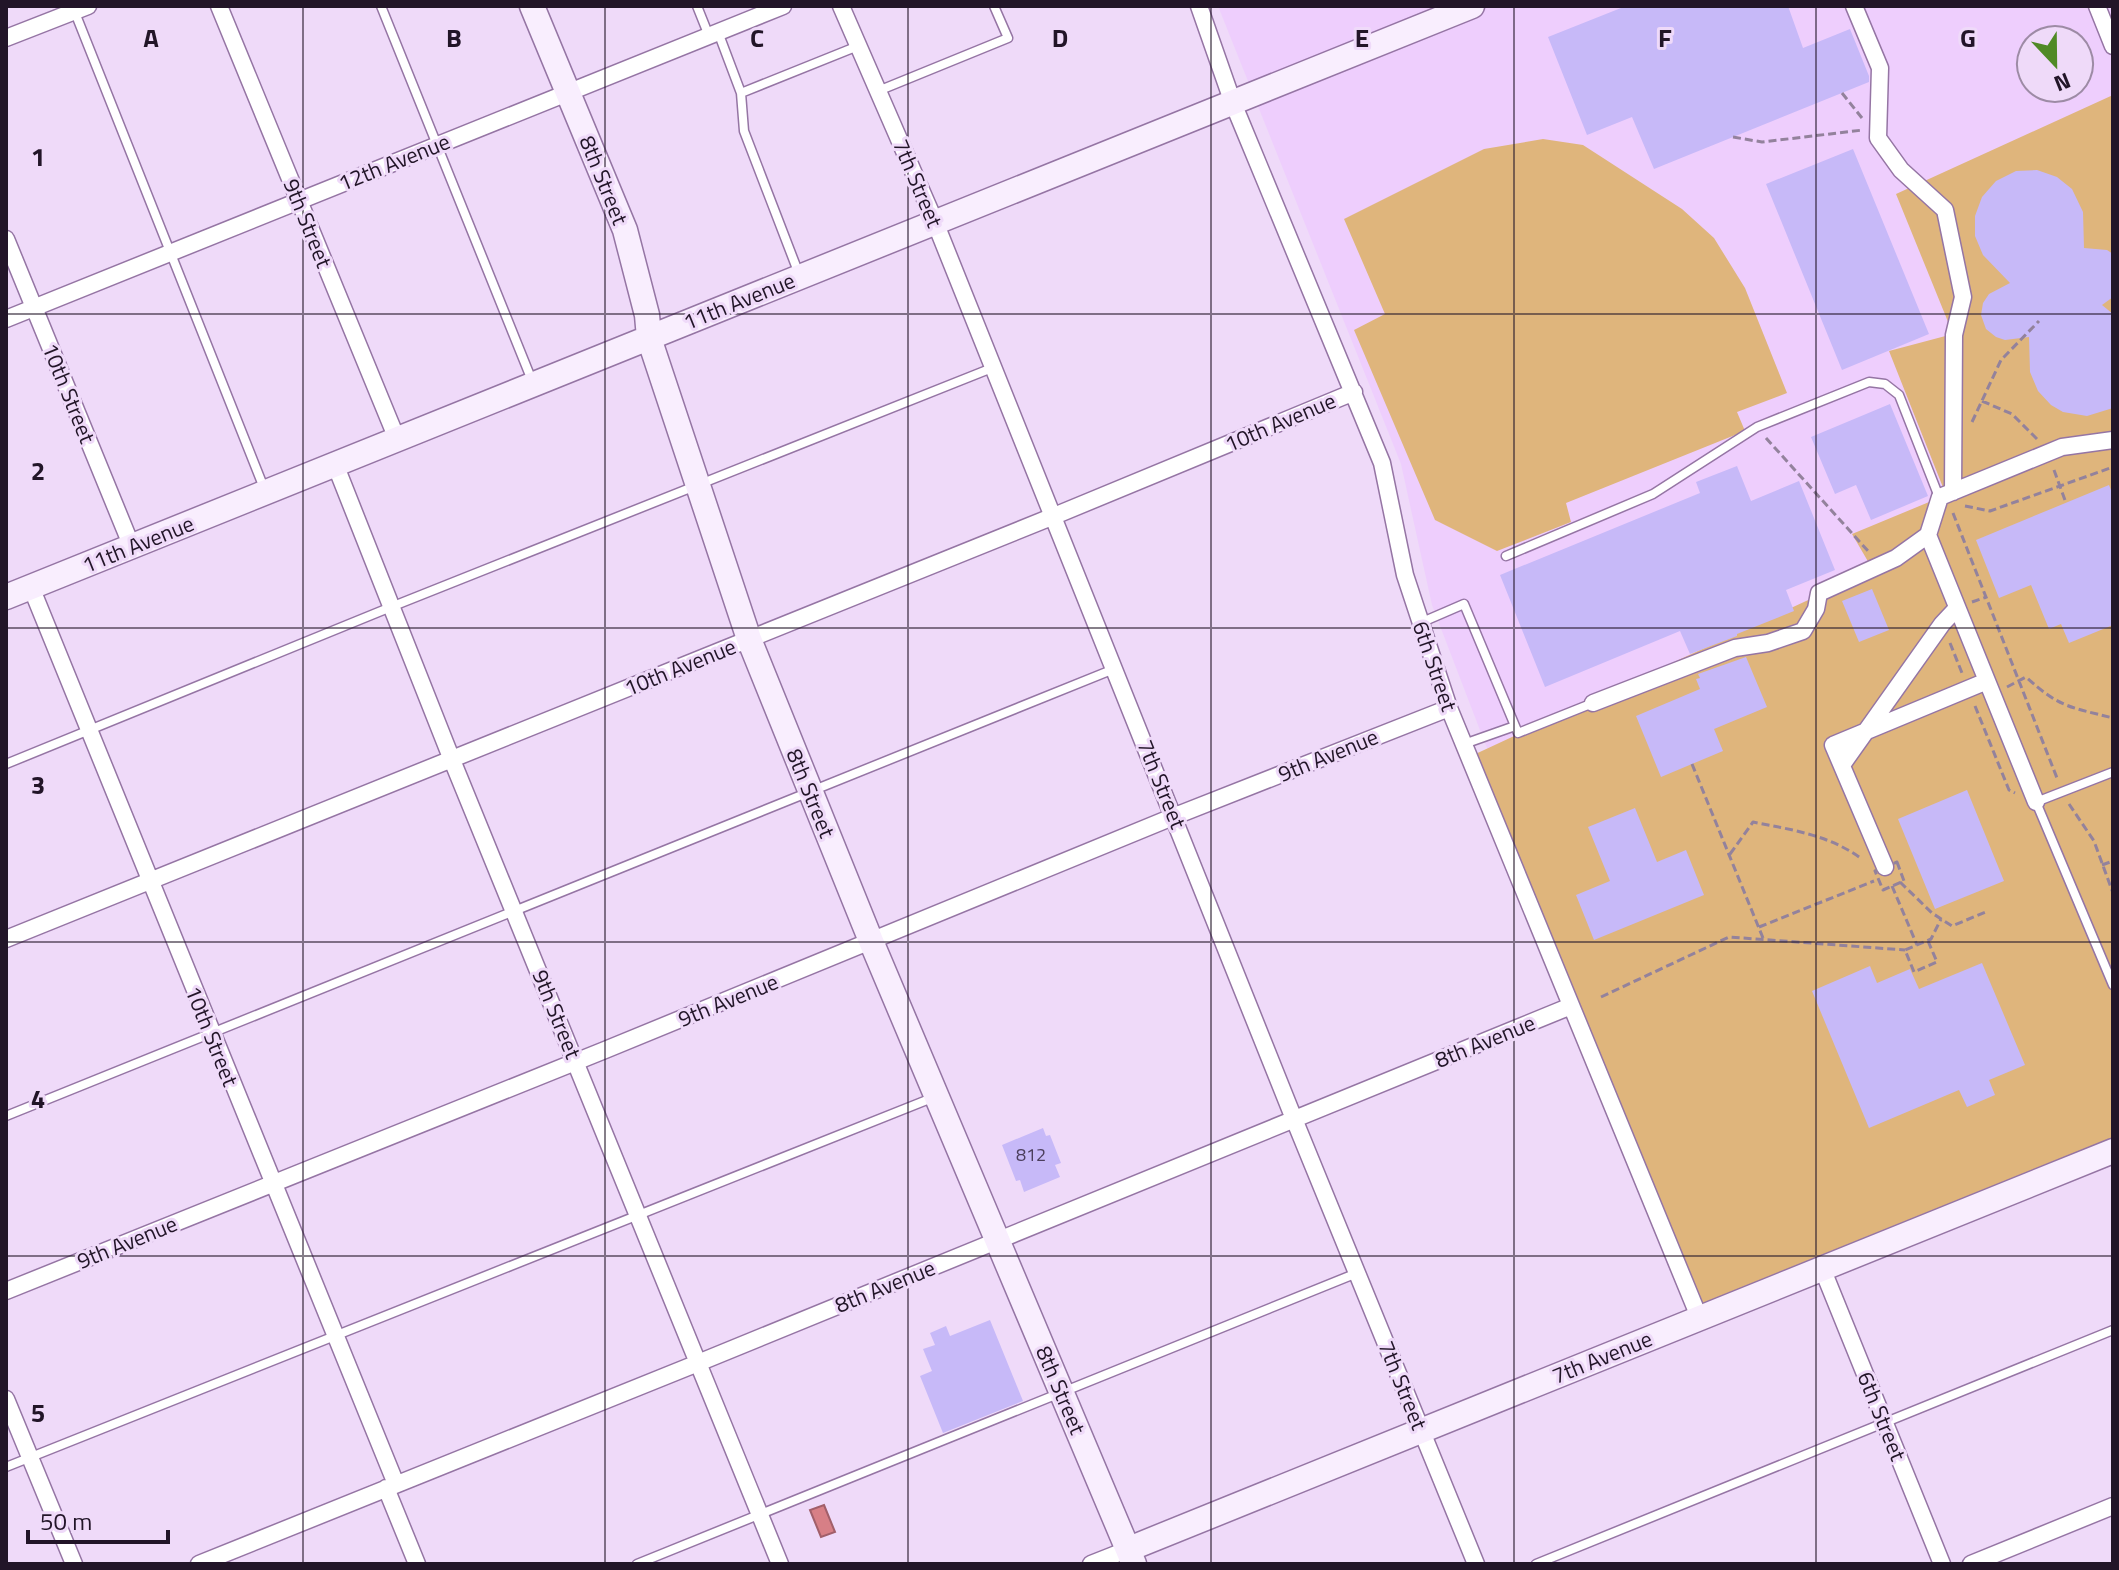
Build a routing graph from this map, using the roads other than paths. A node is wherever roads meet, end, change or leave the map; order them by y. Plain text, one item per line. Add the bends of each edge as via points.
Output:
1 (219, 6) edge
2 (381, 6) edge
3 (532, 6) edge
4 (697, 6) edge
5 (783, 6) edge
6 (841, 6) edge
7 (994, 6) edge
8 (1199, 6) edge
9 (1472, 6) edge
10 (1854, 6) edge
11 (2097, 6) edge
12 (78, 8) edge
13 (713, 34) junction
14 (6, 38) edge
15 (858, 46) junction
16 (2113, 46) edge
17 (878, 91) junction
18 (568, 93) junction
19 (741, 93) junction
20 (1233, 103) junction
21 (438, 144) junction
22 (298, 200) junction
23 (935, 222) junction
24 (6, 239) edge
25 (168, 253) junction
26 (800, 276) junction
27 (34, 308) junction
28 (6, 319) edge
29 (649, 338) junction
30 (994, 367) junction
31 (534, 384) junction
32 (1354, 392) junction
33 (397, 439) junction
34 (2113, 440) edge
35 (335, 464) junction
36 (698, 486) junction
37 (266, 492) junction
38 (1947, 497) junction
39 (1054, 516) junction
40 (1928, 535) junction
41 (132, 547) junction
42 (1506, 556) dead end
43 (31, 587) junction
44 (6, 597) edge
45 (391, 607) junction
46 (1957, 608) junction
47 (1420, 623) junction
48 (749, 639) junction
49 (1115, 668) junction
50 (1990, 687) junction
51 (1593, 703) joint
52 (1449, 708) junction
53 (1515, 726) junction
54 (89, 731) junction
55 (1865, 732) junction
56 (1464, 744) junction
57 (452, 760) junction
58 (6, 764) edge
59 (2113, 772) edge
60 (811, 791) junction
61 (2036, 802) junction
62 (1175, 816) junction
63 (1879, 871) road end
64 (149, 881) junction
65 (514, 910) junction
66 (6, 939) edge
67 (871, 941) junction
68 (2113, 985) edge
69 (1571, 1006) junction
70 (211, 1034) junction
71 (577, 1061) junction
72 (937, 1096) junction
73 (6, 1116) edge
74 (1294, 1119) junction
75 (2113, 1151) edge
76 (273, 1184) junction
77 (638, 1215) junction
78 (998, 1240) junction
79 (1822, 1268) junction
80 (1357, 1273) junction
81 (6, 1291) edge
82 (1699, 1317) junction
83 (2113, 1330) edge
84 (334, 1335) junction
85 (698, 1363) junction
86 (1063, 1394) junction
87 (6, 1399) edge
88 (1885, 1423) junction
89 (1422, 1431) junction
90 (30, 1457) junction
91 (6, 1467) edge
92 (391, 1486) junction
93 (2113, 1506) edge
94 (760, 1514) junction
95 (1132, 1557) edge
96 (74, 1564) edge
97 (199, 1564) edge
98 (417, 1564) edge
99 (637, 1564) edge
100 (780, 1564) edge
101 (1091, 1564) edge
102 (1476, 1564) edge
103 (1536, 1564) edge
104 (1942, 1564) edge
105 (1971, 1564) edge

1 - 22 street, 9th Street
2 - 21 lane
3 - 18 main road, 8th Street
4 - 13 lane
5 - 13 street, 12th Avenue
6 - 15 street, 7th Street
7 - 17 lane via 1008,38
8 - 20 street, 6th Street
9 - 20 main road, 11th Avenue
10 - 38 street via 1880,68 1875,131 1901,170 1945,210 1963,297 1954,335
11 - 16 street
12 - 14 street
12 - 25 lane
13 - 18 street, 12th Avenue
13 - 19 lane
15 - 17 street, 7th Street
15 - 19 lane
17 - 23 street, 7th Street
18 - 21 street, 12th Avenue
18 - 29 main road, 8th Street via 625,230
19 - 26 lane via 744,131
20 - 23 main road, 11th Avenue
20 - 32 street, 6th Street
21 - 22 street, 12th Avenue
21 - 31 lane
22 - 25 street, 12th Avenue
22 - 33 street, 9th Street
23 - 26 main road, 11th Avenue
23 - 30 street, 7th Street
24 - 27 street, 10th Street
25 - 27 street, 12th Avenue
25 - 37 lane
26 - 29 main road, 11th Avenue
27 - 28 street, 12th Avenue
27 - 41 street, 10th Street
29 - 31 main road, 11th Avenue
29 - 36 main road, 8th Street
30 - 36 lane
30 - 39 street, 7th Street
31 - 33 main road, 11th Avenue
32 - 39 street, 10th Avenue
32 - 47 street, 6th Street via 1382,463
33 - 35 main road, 11th Avenue
34 - 38 street via 2062,447
35 - 37 main road, 11th Avenue
35 - 45 street, 9th Street
36 - 45 lane
36 - 48 main road, 8th Street
37 - 41 main road, 11th Avenue
38 - 40 street
38 - 42 lane via 1899,395 1885,384 1869,382 1757,427 1653,494
39 - 48 street, 10th Avenue
39 - 49 street, 7th Street
40 - 46 street
40 - 51 street via 1881,566 1819,593 1803,631 1724,652
41 - 43 main road, 11th Avenue
43 - 44 main road, 11th Avenue
43 - 54 street, 10th Street
45 - 54 lane
45 - 57 street, 9th Street
46 - 50 street
46 - 55 street
47 - 52 street, 6th Street
47 - 53 lane via 1464,604
48 - 57 street, 10th Avenue
48 - 60 main road, 8th Street
49 - 60 lane
49 - 62 street, 7th Street
50 - 55 street
50 - 61 street
51 - 53 lane via 1518,733
52 - 56 street, 6th Street
52 - 62 street, 9th Avenue
53 - 56 lane
54 - 58 lane
54 - 64 street, 10th Street
55 - 63 street via 1833,745
56 - 69 street, 6th Street
57 - 64 street, 10th Avenue
57 - 65 street, 9th Street
59 - 61 lane
60 - 65 lane
60 - 67 main road, 8th Street
61 - 68 lane
62 - 67 street, 9th Avenue
62 - 74 street, 7th Street
64 - 66 street, 10th Avenue
64 - 70 street, 10th Street
65 - 70 lane
65 - 71 street, 9th Street
67 - 71 street, 9th Avenue
67 - 72 main road, 8th Street
69 - 74 street, 8th Avenue
69 - 82 street, 6th Street
70 - 73 lane
70 - 76 street, 10th Street
71 - 76 street, 9th Avenue
71 - 77 street, 9th Street
72 - 77 lane
72 - 78 main road, 8th Street
74 - 78 street, 8th Avenue
74 - 80 street, 7th Street
75 - 79 main road, 7th Avenue
76 - 81 street, 9th Avenue
76 - 84 street, 10th Street
77 - 84 lane
77 - 85 street, 9th Street
78 - 85 street, 8th Avenue
78 - 86 main road, 8th Street
79 - 82 main road, 7th Avenue
79 - 88 street, 6th Street
80 - 86 lane
80 - 89 street, 7th Street
82 - 89 main road, 7th Avenue
83 - 88 lane
84 - 90 lane
84 - 92 street, 10th Street
85 - 92 street, 8th Avenue
85 - 94 street, 9th Street
86 - 94 lane
86 - 95 main road, 8th Street
87 - 90 street
88 - 103 lane
88 - 104 street, 6th Street
89 - 95 main road, 7th Avenue
89 - 102 street, 7th Street
90 - 91 lane
90 - 96 street
92 - 97 street, 8th Avenue
92 - 98 street, 10th Street
93 - 105 street
94 - 99 lane
94 - 100 street, 9th Street
95 - 101 street, 7th Avenue

